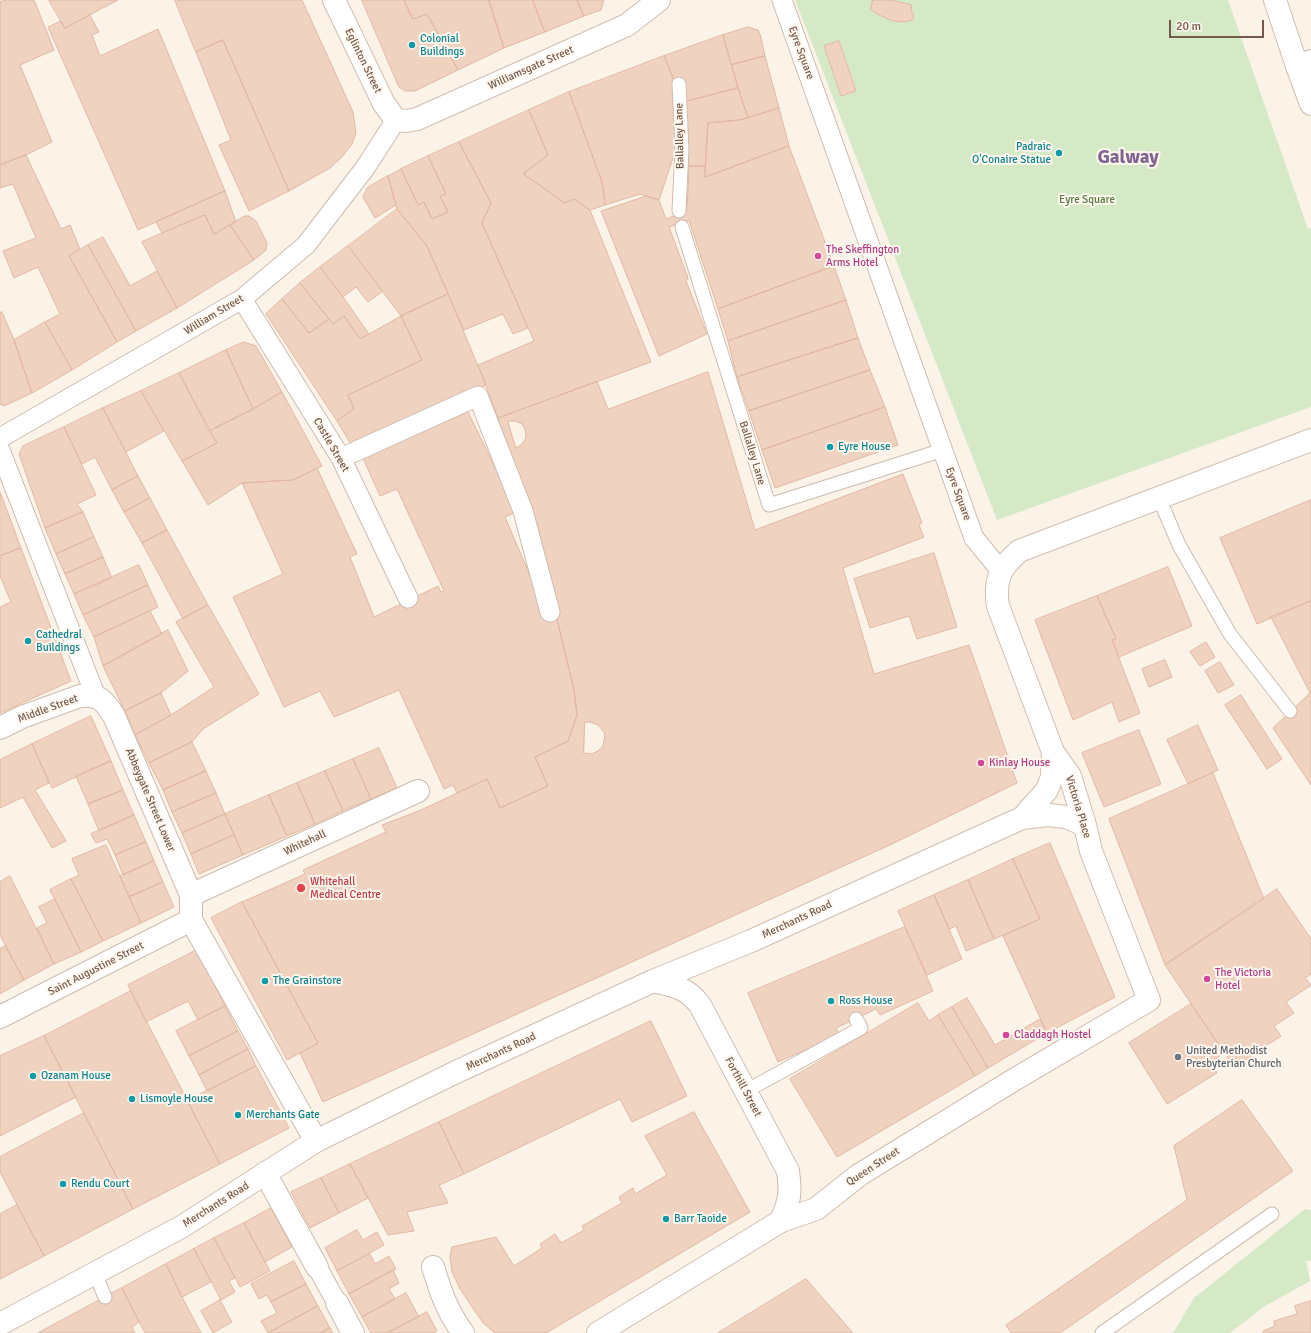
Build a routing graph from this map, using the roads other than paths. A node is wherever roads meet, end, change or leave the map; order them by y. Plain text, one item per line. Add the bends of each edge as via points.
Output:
1 (334, 0) edge
2 (659, 0) edge
3 (782, 0) edge
4 (1275, 0) edge
5 (1304, 64) edge
6 (679, 84) dead end
7 (1311, 104) edge
8 (396, 120) junction
9 (679, 211) dead end
10 (682, 227) dead end
11 (242, 299) junction
12 (0, 438) edge
13 (1311, 440) edge
14 (0, 450) edge
15 (943, 450) junction
16 (341, 458) junction
17 (1159, 498) junction
18 (1001, 571) junction
19 (408, 598) dead end
20 (550, 612) dead end
21 (96, 697) junction
22 (1290, 711) dead end
23 (0, 728) edge
24 (1053, 752) junction
25 (418, 792) dead end
26 (1022, 818) junction
27 (1085, 825) junction
28 (191, 895) junction
29 (191, 920) junction
30 (653, 981) junction
31 (1149, 1000) joint
32 (0, 1017) edge
33 (856, 1019) dead end
34 (746, 1091) junction
35 (316, 1141) junction
36 (265, 1173) junction
37 (1272, 1214) dead end
38 (781, 1221) junction
39 (317, 1267) joint
40 (433, 1268) dead end
41 (95, 1274) junction
42 (105, 1297) dead end
43 (337, 1303) joint
44 (0, 1324) edge
45 (352, 1333) edge
46 (463, 1333) edge
47 (598, 1333) edge
48 (1102, 1333) edge

1 - 8 main road, Eglinton Street via 384,104
2 - 8 main road, Williamsgate Street via 627,25 417,119
3 - 15 street, Eyre Square
4 - 5 main road
5 - 7 main road
6 - 9 lane, Ballalley Lane via 682,149
8 - 11 street, William Street via 365,168 306,245
10 - 15 lane, Ballalley Lane via 769,505
11 - 12 street, William Street
11 - 16 street, Castle Street
13 - 17 main road
14 - 21 street, Abbeygate Street Lower
15 - 18 street, Eyre Square via 974,538
16 - 19 street, Castle Street
16 - 20 street via 478,396 523,511
17 - 18 main road via 1019,550 1006,562
17 - 22 lane via 1179,545 1230,634
18 - 24 main road, Victoria Place via 996,591 998,606
21 - 23 main road, Middle Street via 80,696 22,717
21 - 28 main road, Abbeygate Street Lower via 106,702 114,716
24 - 26 main road, Merchants Road via 1052,777 1047,790
24 - 27 main road, Victoria Place via 1070,776
25 - 28 main road, Whitehall
26 - 27 main road, Merchants Road via 1048,815 1066,817
26 - 30 main road, Merchants Road via 751,941
27 - 31 main road, Victoria Place via 1091,851
28 - 29 main road, Abbeygate Street Lower
29 - 32 main road, Saint Augustine Street
29 - 35 main road, Abbeygate Street Lower
30 - 34 main road, Forthill Street via 680,988 692,995 700,1005
30 - 35 main road, Merchants Road via 454,1073
31 - 38 main road, Queen Street via 859,1175 816,1208
33 - 34 lane via 861,1028
34 - 38 main road, Forthill Street via 788,1171 790,1199
35 - 36 main road, Merchants Road
36 - 39 main road
36 - 41 main road, Merchants Road via 183,1226
37 - 48 lane
38 - 47 main road, Queen Street
39 - 43 street
40 - 46 main road via 450,1314
41 - 42 lane
41 - 44 main road, Merchants Road
43 - 45 main road

